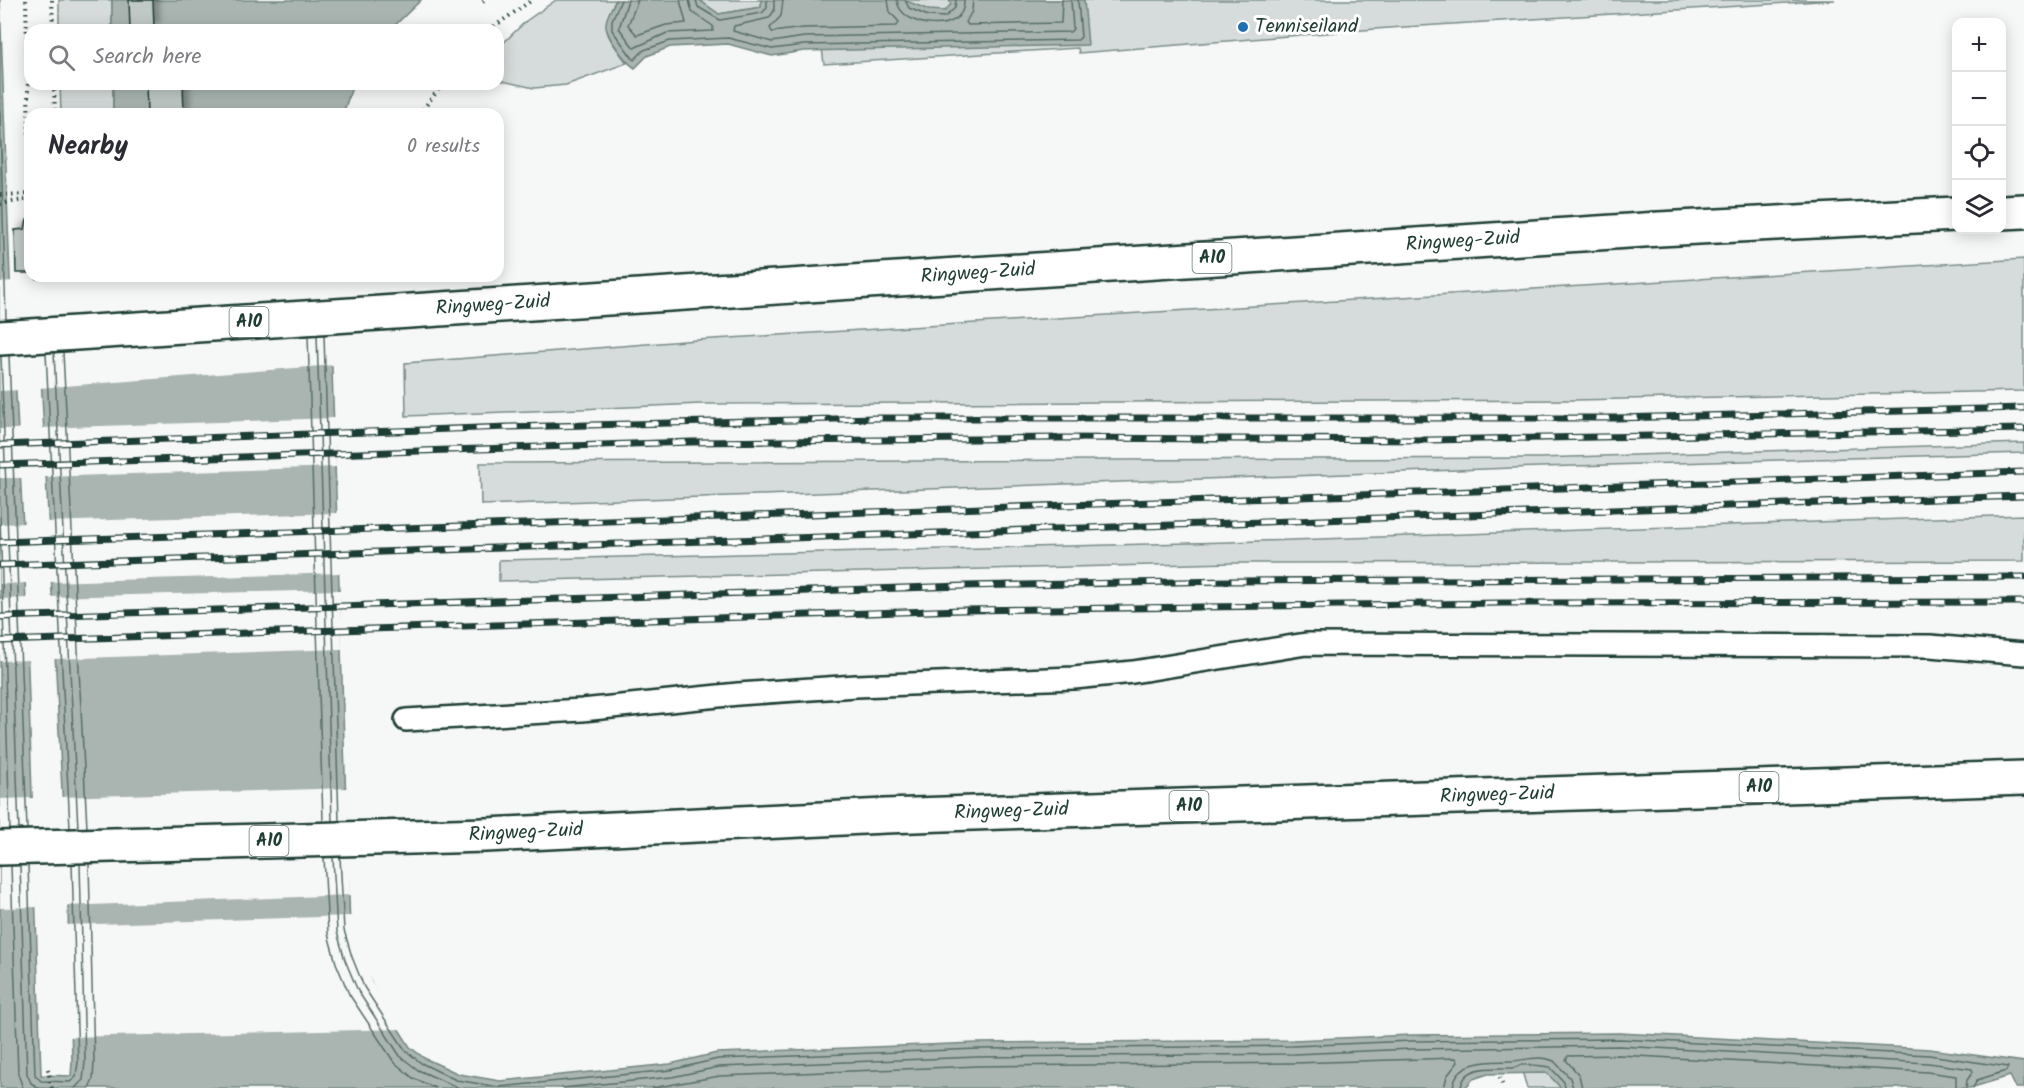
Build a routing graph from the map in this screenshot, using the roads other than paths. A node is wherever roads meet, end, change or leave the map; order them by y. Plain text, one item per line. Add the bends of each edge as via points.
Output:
1 (2024, 211) edge
2 (2006, 212) edge
3 (1952, 214) edge
4 (0, 338) edge
5 (2024, 654) edge
6 (406, 720) dead end
7 (2024, 778) edge
8 (0, 848) edge

1 - 2 highway
3 - 4 highway, Ringweg-Zuid / A10 via 1659,229
5 - 6 lane via 1930,646 1306,644 1074,678 856,686 582,710
7 - 8 highway, Ringweg-Zuid / A10 via 920,815 486,835

